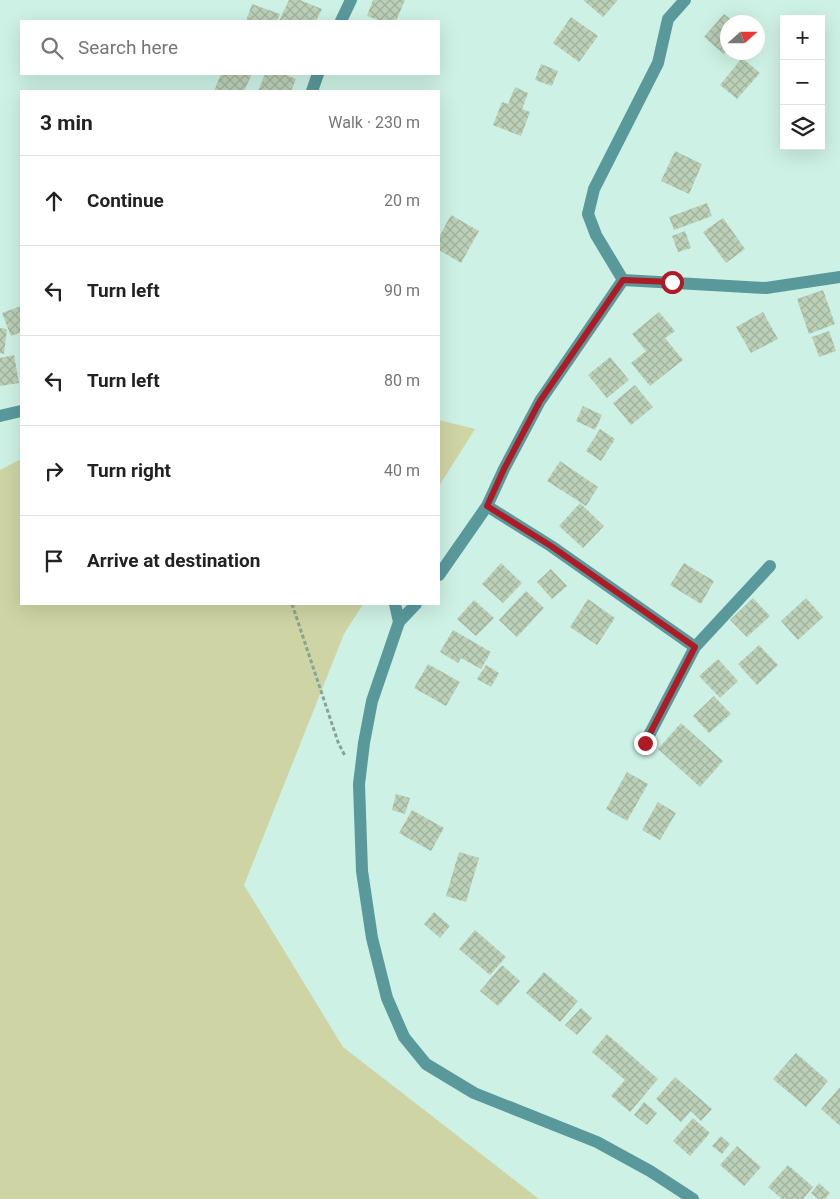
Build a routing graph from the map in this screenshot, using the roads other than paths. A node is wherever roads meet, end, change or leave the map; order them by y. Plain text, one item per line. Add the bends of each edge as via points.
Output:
1 (351, 0) edge
2 (684, 0) edge
3 (341, 20) edge
4 (318, 75) edge
5 (312, 90) edge
6 (840, 277) edge
7 (623, 280) junction
8 (20, 412) edge
9 (0, 416) edge
10 (487, 506) junction
11 (770, 566) dead end
12 (440, 574) edge
13 (395, 605) edge
14 (415, 605) edge
15 (399, 622) junction
16 (695, 647) junction
17 (645, 743) dead end
18 (693, 1199) edge

1 - 3 street
2 - 7 street via 668,20 658,63 594,189 588,214 596,235
4 - 5 street
6 - 7 street via 766,288
7 - 10 street via 540,401
8 - 9 street
10 - 12 street
10 - 16 street via 551,546
11 - 16 street
13 - 15 street
14 - 15 street
15 - 18 street via 372,700 359,784 362,871 372,938 387,998 404,1037 426,1064 474,1093 597,1142
16 - 17 street

